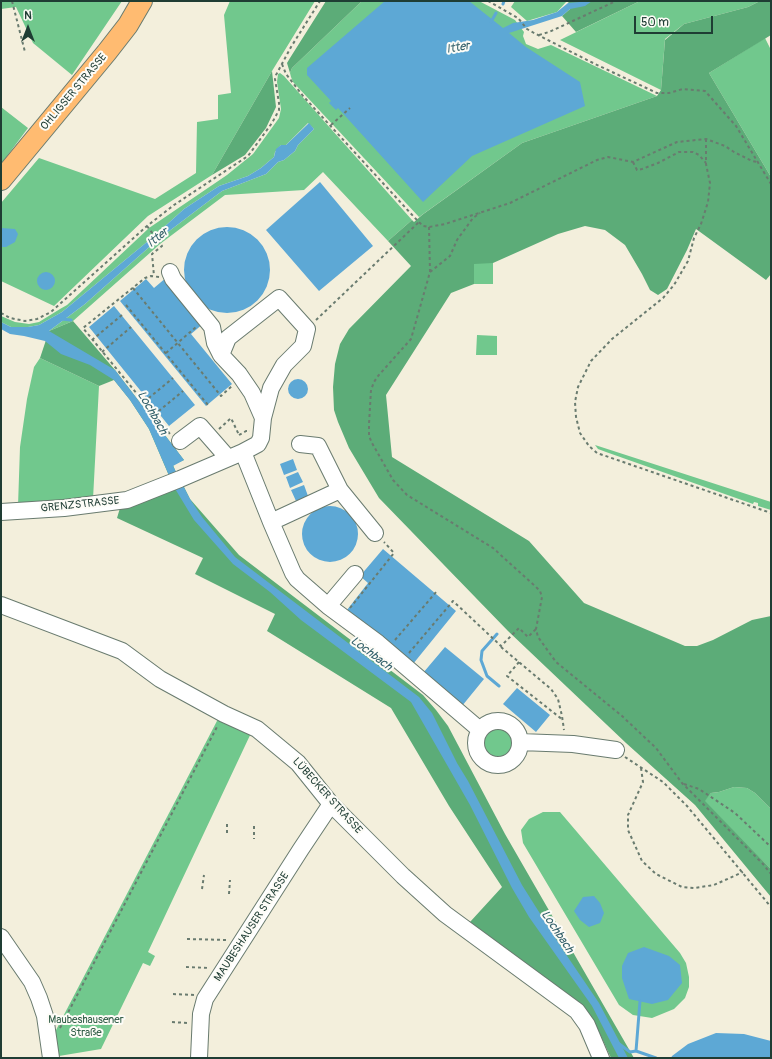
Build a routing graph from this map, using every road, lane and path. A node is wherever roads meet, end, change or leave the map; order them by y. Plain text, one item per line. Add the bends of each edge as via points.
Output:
1 (12, 1) edge
2 (142, 1) edge
3 (320, 1) edge
4 (488, 1) edge
5 (616, 1) edge
6 (538, 35) junction
7 (25, 52) dead end
8 (282, 64) junction
9 (350, 108) dead end
10 (331, 125) junction
11 (706, 139) junction
12 (633, 162) junction
13 (758, 162) junction
14 (706, 164) junction
15 (1, 180) edge
16 (771, 184) edge
17 (482, 211) junction
18 (419, 222) junction
19 (147, 226) junction
20 (429, 227) junction
21 (170, 272) dead end
22 (430, 272) junction
23 (133, 289) junction
24 (126, 305) dead end
25 (1, 313) edge
26 (122, 315) dead end
27 (131, 327) dead end
28 (306, 329) junction
29 (190, 333) dead end
30 (92, 340) junction
31 (178, 343) junction
32 (102, 352) junction
33 (166, 353) junction
34 (221, 355) junction
35 (173, 378) dead end
36 (183, 391) dead end
37 (224, 393) dead end
38 (144, 402) junction
39 (208, 405) dead end
40 (154, 415) junction
41 (263, 418) junction
42 (239, 435) dead end
43 (209, 437) junction
44 (180, 441) joint
45 (300, 444) dead end
46 (243, 452) junction
47 (228, 458) junction
48 (340, 490) junction
49 (1, 512) edge
50 (771, 513) edge
51 (271, 522) junction
52 (375, 533) joint
53 (355, 574) dead end
54 (436, 592) dead end
55 (1, 605) edge
56 (328, 606) junction
57 (348, 611) dead end
58 (536, 629) junction
59 (391, 646) dead end
60 (501, 646) junction
61 (405, 658) dead end
62 (518, 662) junction
63 (224, 714) junction
64 (563, 720) junction
65 (480, 730) junction
66 (520, 742) junction
67 (565, 744) junction
68 (616, 750) joint
69 (641, 768) junction
70 (682, 783) junction
71 (331, 804) junction
72 (227, 824) dead end
73 (254, 826) dead end
74 (227, 833) dead end
75 (254, 839) dead end
76 (771, 847) edge
77 (743, 872) junction
78 (771, 874) edge
79 (204, 875) dead end
80 (230, 880) dead end
81 (202, 889) dead end
82 (229, 894) dead end
83 (771, 907) edge
84 (1, 937) edge
85 (187, 939) dead end
86 (243, 940) junction
87 (186, 967) dead end
88 (225, 968) junction
89 (173, 994) dead end
90 (208, 995) junction
91 (172, 1022) dead end
92 (200, 1023) junction
93 (48, 1039) junction
94 (51, 1058) edge
95 (199, 1058) edge
96 (601, 1058) edge

1 - 7 path
2 - 15 main road, OHLIGSER STRASSE via 128,25 107,52
3 - 8 path
4 - 6 path via 518,18 527,29
5 - 6 path via 555,30
6 - 13 path via 657,93 683,89 705,91 736,126
8 - 10 path via 286,74 303,96
8 - 19 path via 274,79 279,110 255,148 248,156
9 - 10 path
10 - 18 path
11 - 12 path via 678,142
11 - 13 path
11 - 14 path
12 - 14 path via 637,170 679,152 693,152
12 - 17 path via 608,157 597,160 516,200
13 - 16 path
14 - 50 path via 710,183 708,202 688,261 663,298 612,339 591,361 578,387 576,417 580,433 597,453
17 - 20 path
17 - 22 path via 473,218 457,240 450,256
18 - 20 path
18 - 28 path
19 - 23 path via 162,246 152,254 154,276 149,276
19 - 25 path via 51,312 37,319 25,321
20 - 22 path
21 - 34 street via 212,327 215,343
22 - 58 path via 411,339 374,382 371,390 369,436 393,480 407,495 493,548 540,591 542,597
23 - 30 path via 83,328
23 - 31 path
24 - 33 path
26 - 30 path
27 - 32 path
28 - 34 street via 279,298 228,338
28 - 41 street via 303,346 284,365 271,388
29 - 31 path
30 - 32 path
31 - 33 path
31 - 37 path via 221,396
32 - 38 path
33 - 39 path
34 - 41 street via 252,393
35 - 38 path
36 - 40 path
38 - 40 path
40 - 44 path via 177,443
41 - 46 street, GRENZSTRASSE via 258,444
42 - 43 path via 231,418
43 - 44 street via 200,426
43 - 47 street
45 - 48 street via 318,446
46 - 47 street, GRENZSTRASSE
46 - 51 street
47 - 49 street, GRENZSTRASSE via 127,500
48 - 51 street
48 - 52 street
51 - 56 street via 292,573
52 - 57 path via 394,553
53 - 56 street
54 - 59 path
55 - 63 street, LÜBECKER STRASSE via 122,651 160,679
56 - 65 street via 378,643
58 - 60 path via 528,637 519,628
58 - 70 path via 538,637 556,662 622,716 656,748
60 - 61 path via 453,601
60 - 62 path
62 - 64 path via 551,689 558,699
62 - 64 path via 507,676
63 - 71 street, LÜBECKER STRASSE via 257,728 292,757
63 - 93 path via 66,1019 54,1037
64 - 67 path
65 - 66 street via 498,720 511,724 516,729
65 - 66 street via 477,736 477,750 485,761 491,764 498,765 511,760 519,749
66 - 67 street
67 - 68 street
68 - 69 path
69 - 77 path via 663,782 687,806
69 - 77 path via 643,782 628,815 628,830 642,862 656,874 682,887 714,885
70 - 76 path via 699,789 731,810
70 - 78 path
71 - 86 street, MAUBESHAUSER STRASSE
71 - 96 street, LÜBECKER STRASSE via 445,914 577,1011 587,1025
72 - 74 path
73 - 75 path
77 - 83 path
79 - 81 path
80 - 82 path
84 - 93 street via 32,982 44,1016
85 - 86 path
86 - 88 street, MAUBESHAUSER STRASSE
87 - 88 path
88 - 90 street, MAUBESHAUSER STRASSE
89 - 90 path
90 - 92 street, MAUBESHAUSER STRASSE
91 - 92 path
92 - 95 street, MAUBESHAUSER STRASSE
93 - 94 street

